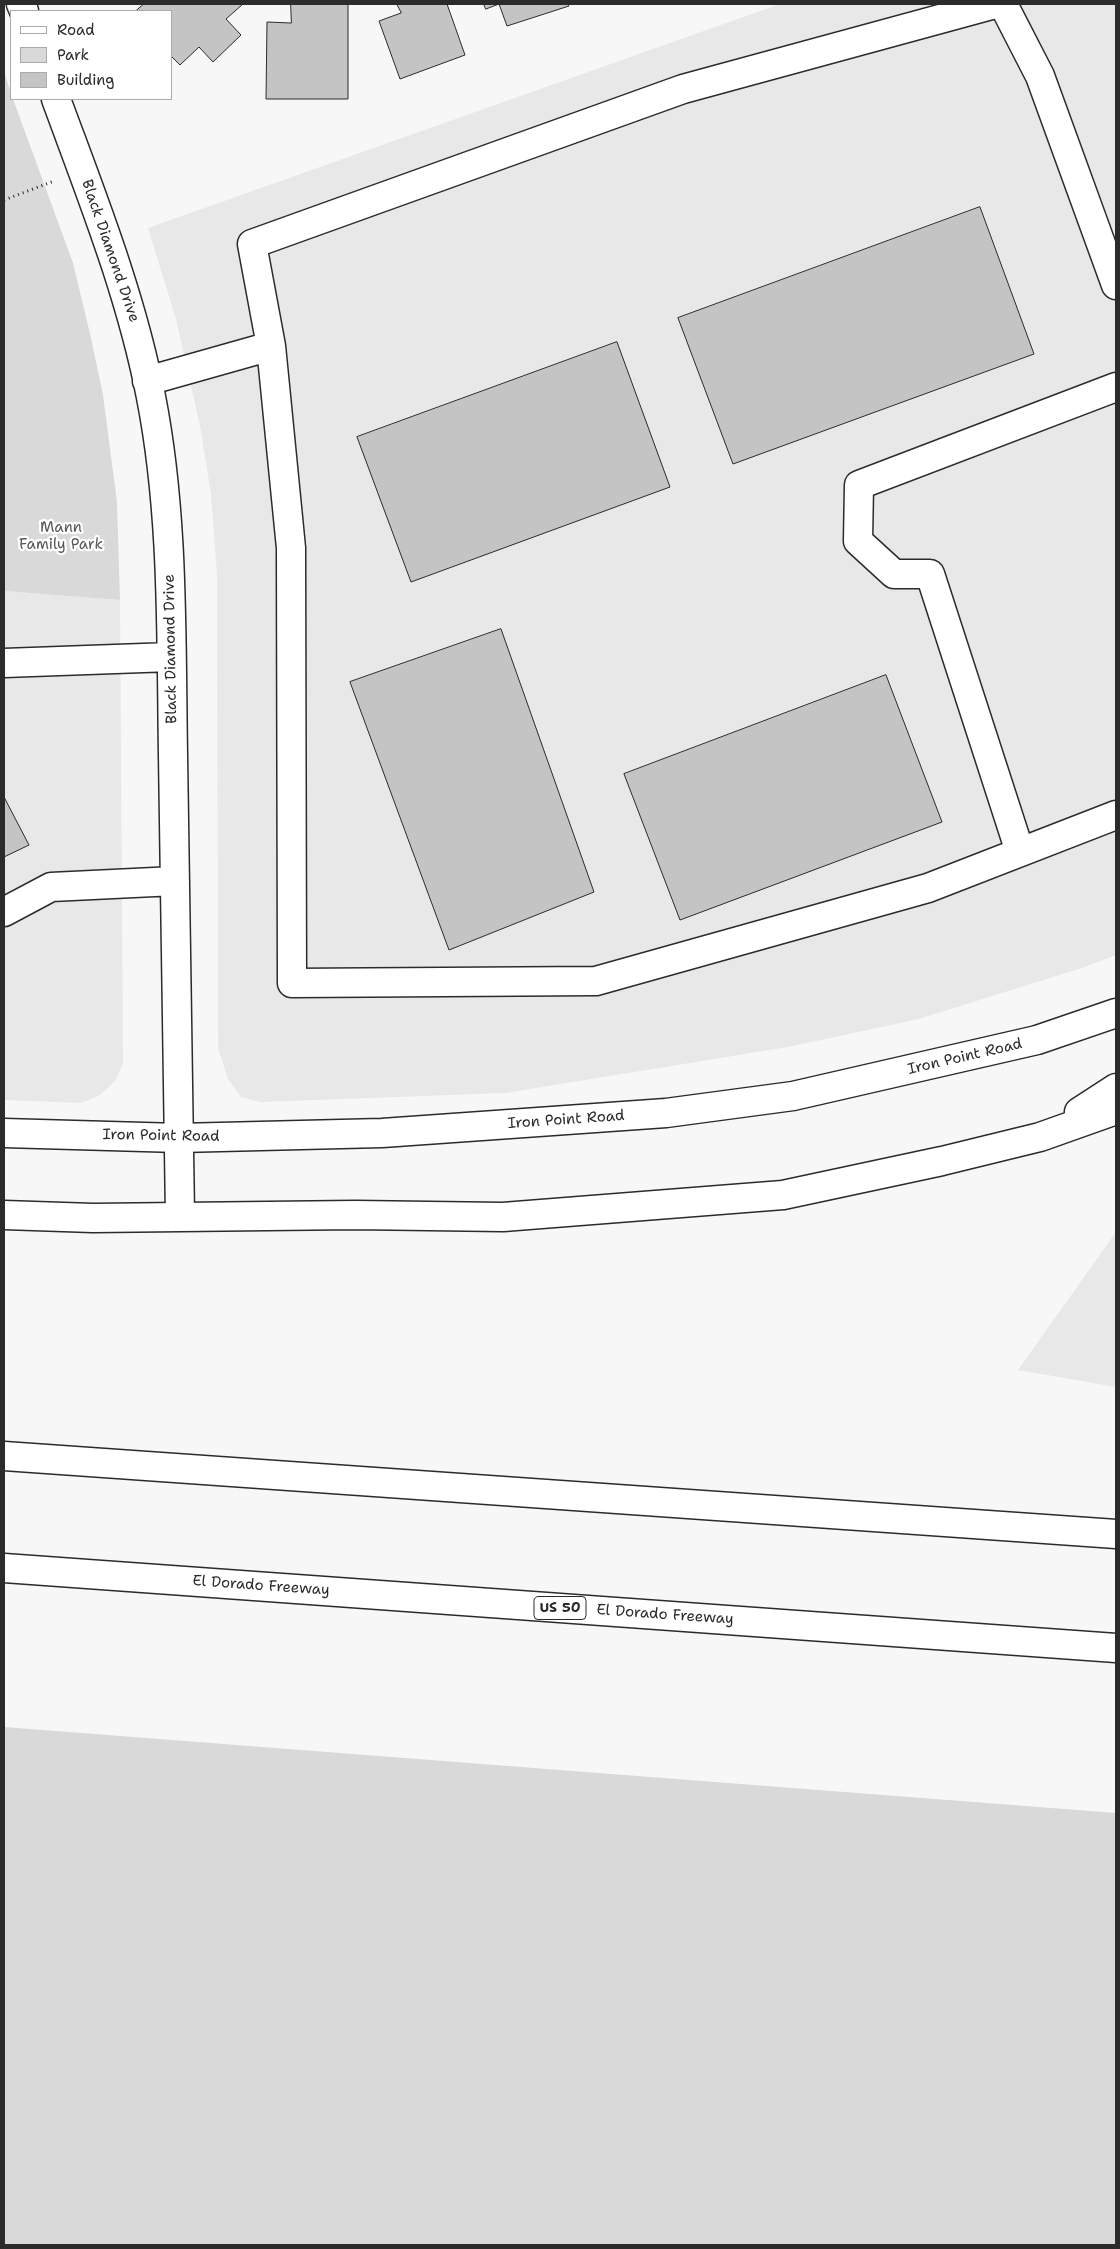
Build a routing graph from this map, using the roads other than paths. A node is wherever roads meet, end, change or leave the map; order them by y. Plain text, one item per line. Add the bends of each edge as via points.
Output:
1 (995, 4) edge
2 (1002, 4) edge
3 (56, 100) edge
4 (1116, 285) edge
5 (271, 346) junction
6 (147, 381) junction
7 (1116, 387) edge
8 (172, 657) junction
9 (4, 663) edge
10 (1116, 814) edge
11 (1020, 852) junction
12 (175, 881) junction
13 (4, 912) edge
14 (1116, 1013) edge
15 (1116, 1088) edge
16 (1116, 1110) edge
17 (4, 1133) edge
18 (1040, 1137) junction
19 (179, 1138) junction
20 (4, 1215) edge
21 (180, 1216) junction
22 (4, 1456) edge
23 (1116, 1534) edge
24 (4, 1568) edge
25 (1116, 1648) edge

1 - 5 main road via 683,89 252,244
2 - 4 main road via 1040,76
3 - 6 main road, Black Diamond Drive via 113,254 135,325
5 - 6 main road
5 - 11 main road via 291,548 292,983 596,981 928,888
6 - 8 main road, Black Diamond Drive via 162,472
7 - 11 main road via 858,485 858,541 894,574 930,574
8 - 9 main road
8 - 12 main road, Black Diamond Drive
10 - 11 main road
12 - 13 main road via 51,887
12 - 19 main road, Black Diamond Drive
14 - 19 main road, Iron Point Road via 1037,1040 793,1096 666,1113 433,1130
15 - 18 main road
16 - 18 main road
17 - 19 main road, Iron Point Road
18 - 21 main road via 783,1195 503,1217
19 - 21 main road, Black Diamond Drive
20 - 21 main road
22 - 23 main road
24 - 25 main road, El Dorado Freeway / US 50

